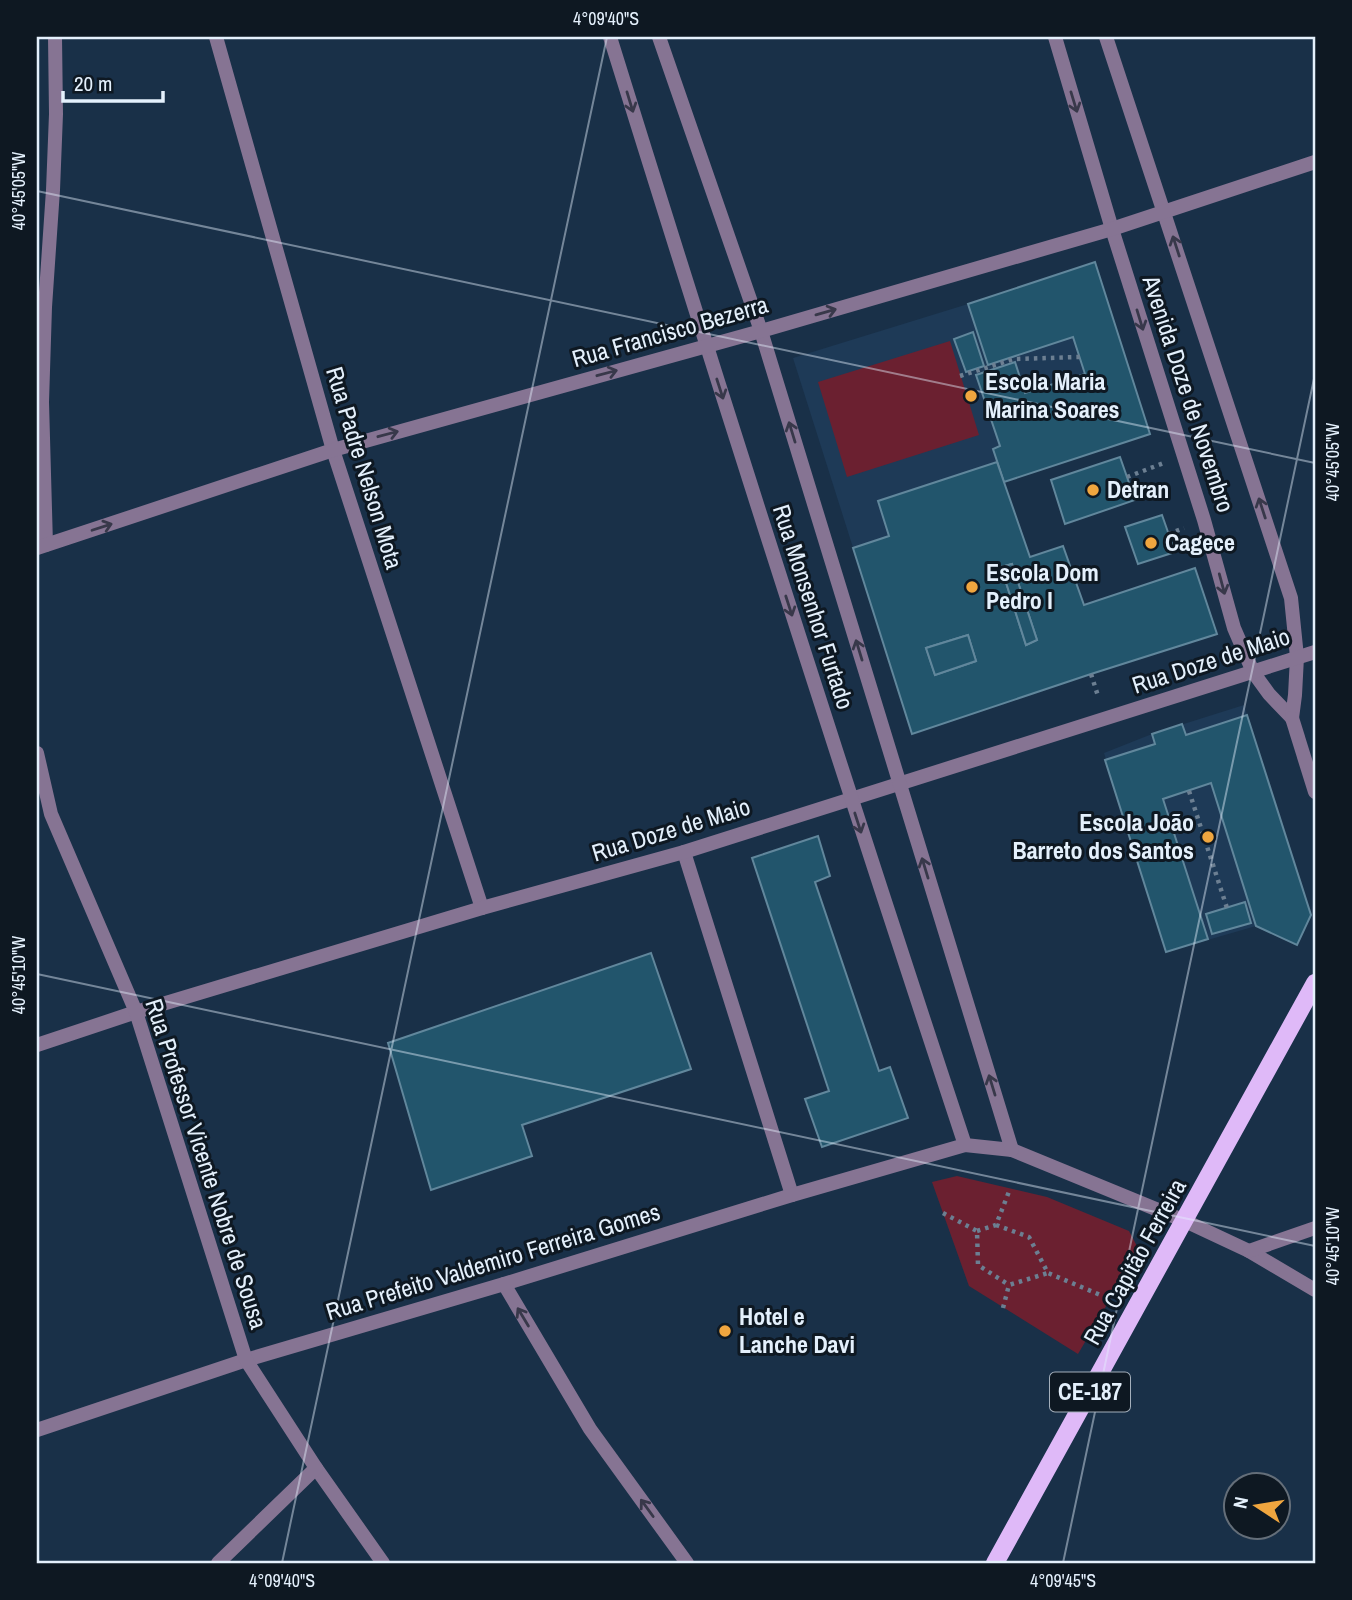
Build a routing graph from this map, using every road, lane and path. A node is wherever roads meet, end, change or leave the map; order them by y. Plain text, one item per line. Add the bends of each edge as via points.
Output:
1 (55, 37) edge
2 (216, 37) edge
3 (610, 37) edge
4 (659, 37) edge
5 (1055, 37) edge
6 (1106, 37) edge
7 (1315, 162) edge
8 (1164, 212) junction
9 (1112, 229) junction
10 (761, 331) junction
11 (706, 346) junction
12 (1080, 357) dead end
13 (960, 376) dead end
14 (333, 450) junction
15 (1184, 456) junction
16 (1127, 477) dead end
17 (41, 547) edge
18 (1315, 652) edge
19 (1297, 657) junction
20 (1253, 672) junction
21 (1292, 718) junction
22 (37, 753) edge
23 (900, 785) junction
24 (1189, 791) dead end
25 (1315, 792) edge
26 (850, 798) junction
27 (37, 808) edge
28 (51, 814) junction
29 (684, 852) junction
30 (482, 908) junction
31 (1227, 908) dead end
32 (1315, 983) edge
33 (136, 1012) junction
34 (37, 1045) edge
35 (965, 1145) junction
36 (1012, 1150) junction
37 (1010, 1189) dead end
38 (792, 1195) junction
39 (943, 1213) dead end
40 (1185, 1221) junction
41 (996, 1225) junction
42 (1315, 1228) edge
43 (977, 1231) junction
44 (1248, 1251) junction
45 (1048, 1273) junction
46 (504, 1284) junction
47 (1009, 1285) junction
48 (1315, 1290) edge
49 (1110, 1299) dead end
50 (1003, 1307) dead end
51 (246, 1360) junction
52 (37, 1430) edge
53 (316, 1468) junction
54 (218, 1563) edge
55 (383, 1563) edge
56 (687, 1563) edge
57 (995, 1563) edge

1 - 17 street
2 - 14 street, Rua Padre Nelson Mota
3 -> 11 street, Rua Monsenhor Furtado
4 - 10 street, Rua Monsenhor Furtado
5 -> 9 street, Avenida Doze de Novembro
6 - 8 street
7 - 8 street, Rua Francisco Bezerra
8 - 9 street, Rua Francisco Bezerra
19 -> 8 street via 1291,598
10 -> 9 street, Rua Francisco Bezerra
9 -> 15 street, Avenida Doze de Novembro
10 - 11 street, Rua Francisco Bezerra
23 -> 10 street, Rua Monsenhor Furtado
14 -> 11 street, Rua Francisco Bezerra
11 -> 26 street, Rua Monsenhor Furtado
12 - 13 path via 1014,359
17 -> 14 street, Rua Francisco Bezerra
14 - 30 street, Rua Padre Nelson Mota
15 - 16 path
15 -> 20 street, Avenida Doze de Novembro via 1234,628
18 - 19 street, Rua Doze de Maio
19 - 20 street, Rua Doze de Maio
19 - 21 street
20 - 21 street, Avenida Doze de Novembro
20 - 23 street, Rua Doze de Maio
21 - 25 street, Avenida Doze de Novembro
22 - 28 street, Rua Professor Vicente Nobre de Sousa
23 - 26 street, Rua Doze de Maio
36 -> 23 street, Rua Monsenhor Furtado
24 - 31 path
26 - 29 street, Rua Doze de Maio
26 -> 35 street, Rua Monsenhor Furtado
27 - 28 street
28 - 33 street, Rua Professor Vicente Nobre de Sousa
29 - 30 street, Rua Doze de Maio
29 - 38 street
30 - 33 street, Rua Doze de Maio
32 - 40 main road, Rua Capitão Ferreira / CE-187
33 - 34 street, Rua Doze de Maio
33 - 51 street, Rua Professor Vicente Nobre de Sousa
35 - 36 street
35 - 38 street, Rua Prefeito Valdemiro Ferreira Gomes
36 - 40 street
37 - 41 path
38 - 46 street, Rua Prefeito Valdemiro Ferreira Gomes
39 - 43 path
40 - 44 street
40 - 57 main road, Rua Capitão Ferreira / CE-187
41 - 43 path
41 - 45 path via 1029,1237
42 - 44 street
43 - 47 path via 978,1265
44 - 48 street
45 - 47 path
45 - 49 path
46 - 51 street, Rua Prefeito Valdemiro Ferreira Gomes
56 -> 46 street via 590,1429
47 - 50 path
51 - 52 street, Rua Prefeito Valdemiro Ferreira Gomes
51 - 53 street, Rua Professor Vicente Nobre de Sousa
53 - 54 street
53 - 55 street, Rua Professor Vicente Nobre de Sousa

